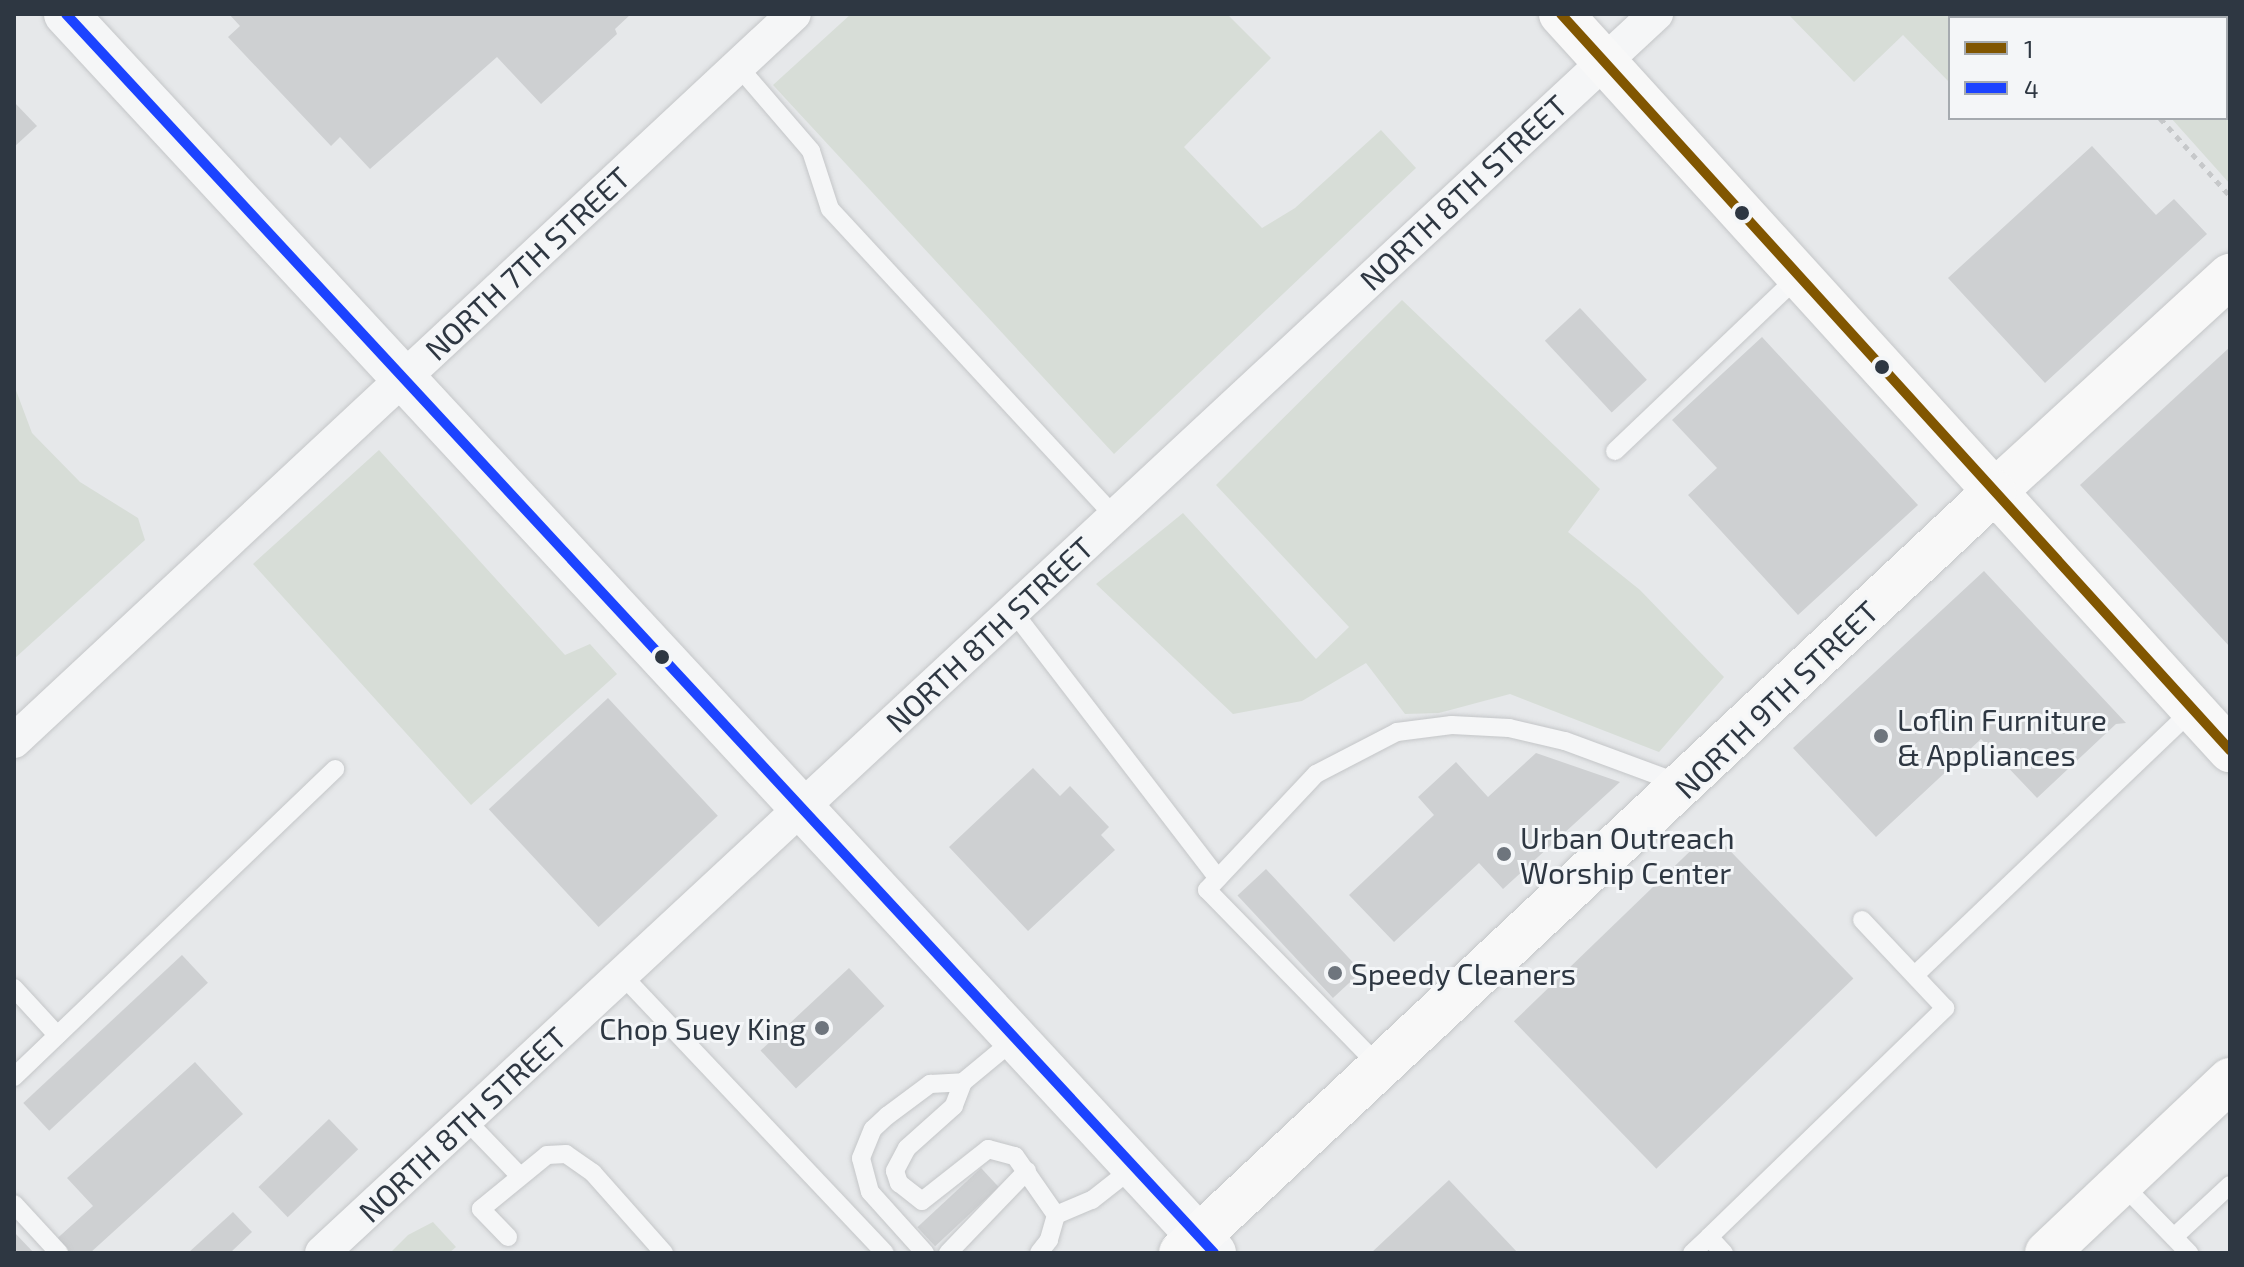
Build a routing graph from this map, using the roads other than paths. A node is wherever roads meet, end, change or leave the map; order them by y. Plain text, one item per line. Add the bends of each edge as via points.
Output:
1 (66, 14) edge
2 (794, 14) edge
3 (1561, 14) edge
4 (1656, 14) edge
5 (1605, 61) junction
6 (738, 66) junction
7 (1799, 276) junction
8 (2230, 276) edge
9 (405, 377) junction
10 (1615, 451) dead end
11 (1994, 492) junction
12 (1114, 516) junction
13 (1012, 610) junction
14 (2193, 709) junction
15 (14, 741) edge
16 (2230, 750) edge
17 (335, 769) dead end
18 (1686, 785) junction
19 (803, 809) junction
20 (1218, 878) junction
21 (1862, 920) dead end
22 (1915, 975) junction
23 (623, 976) junction
24 (14, 988) edge
25 (57, 1035) junction
26 (1015, 1039) junction
27 (1381, 1068) junction
28 (14, 1077) edge
29 (2230, 1080) edge
30 (963, 1082) junction
31 (466, 1120) junction
32 (1134, 1167) junction
33 (1027, 1171) junction
34 (519, 1175) junction
35 (2121, 1183) junction
36 (2230, 1185) edge
37 (14, 1204) edge
38 (1056, 1215) junction
39 (508, 1237) dead end
40 (1709, 1237) junction
41 (2174, 1237) junction
42 (1198, 1248) edge
43 (59, 1253) edge
44 (322, 1253) edge
45 (664, 1253) edge
46 (885, 1253) edge
47 (925, 1253) edge
48 (948, 1253) edge
49 (1039, 1253) edge
50 (1692, 1253) edge
51 (1724, 1253) edge
52 (2047, 1253) edge
53 (2189, 1253) edge

1 - 9 street
2 - 6 street, NORTH 7TH STREET
3 - 5 main road
4 - 5 street, NORTH 8TH STREET
5 - 7 main road
5 - 12 street, NORTH 8TH STREET
6 - 9 street, NORTH 7TH STREET
6 - 12 lane via 811,151 830,209
7 - 10 lane
7 - 11 main road
8 - 11 main road, NORTH 9TH STREET
9 - 15 street, NORTH 7TH STREET
9 - 19 street
11 - 14 main road
11 - 18 main road, NORTH 9TH STREET
12 - 13 street, NORTH 8TH STREET
13 - 19 street, NORTH 8TH STREET
13 - 20 lane
14 - 16 main road
14 - 22 lane
17 - 25 lane
18 - 20 lane via 1565,741 1509,728 1452,725 1397,732 1316,774
18 - 27 main road, NORTH 9TH STREET
19 - 23 street, NORTH 8TH STREET
19 - 26 street
20 - 27 lane via 1207,890
21 - 22 lane
22 - 40 lane via 1945,1008
23 - 31 street, NORTH 8TH STREET
23 - 46 lane
24 - 25 lane
25 - 28 lane
26 - 30 lane
26 - 32 street
27 - 42 main road, NORTH 9TH STREET
29 - 35 main road
30 - 33 lane via 954,1106 897,1159 899,1183 922,1201 988,1149 1015,1156
30 - 47 lane via 930,1084 887,1116 873,1129 861,1158 870,1192
31 - 34 lane
31 - 44 street, NORTH 8TH STREET
32 - 38 lane via 1092,1200
32 - 42 street
33 - 38 lane
33 - 48 lane
34 - 39 lane via 481,1209
34 - 45 lane via 547,1155 566,1154 593,1173
35 - 41 lane
35 - 52 main road
36 - 41 lane
37 - 43 lane
38 - 49 lane
40 - 50 lane
40 - 51 lane
41 - 53 lane

